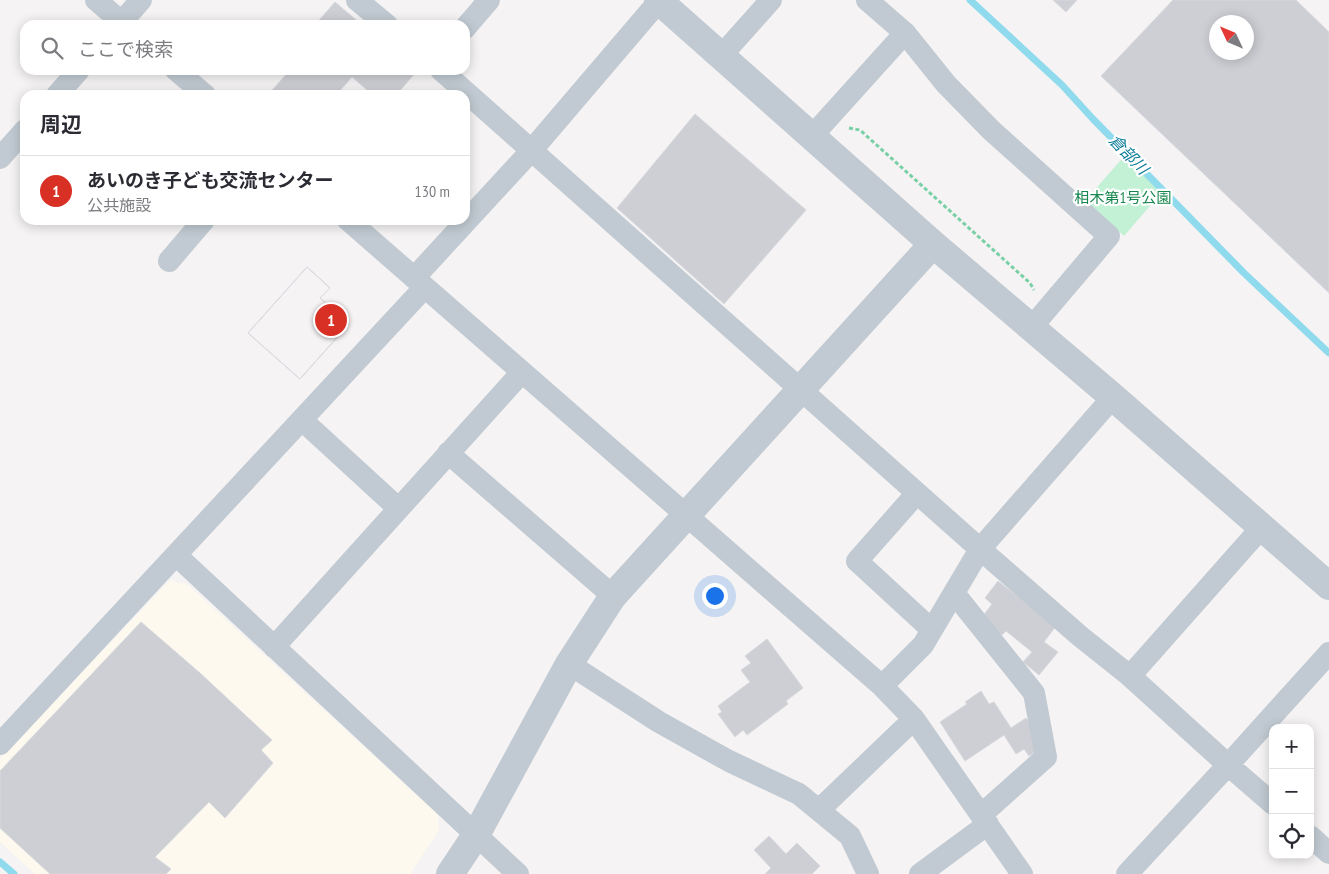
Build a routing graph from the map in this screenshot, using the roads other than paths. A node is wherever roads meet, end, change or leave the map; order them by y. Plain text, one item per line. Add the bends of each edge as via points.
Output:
1 (96, 0) edge
2 (141, 0) edge
3 (357, 0) edge
4 (489, 0) edge
5 (658, 0) edge
6 (771, 0) edge
7 (867, 0) edge
8 (118, 20) edge
9 (125, 20) edge
10 (381, 20) edge
11 (470, 22) edge
12 (905, 33) junction
13 (721, 56) junction
14 (75, 75) edge
15 (182, 75) edge
16 (447, 75) edge
17 (61, 90) edge
18 (199, 90) edge
19 (463, 90) edge
20 (470, 96) edge
21 (818, 130) junction
22 (20, 136) edge
23 (531, 151) junction
24 (0, 158) edge
25 (470, 224) edge
26 (200, 225) edge
27 (354, 225) edge
28 (469, 225) edge
29 (933, 244) junction
30 (169, 260) dead end
31 (420, 283) junction
32 (1039, 319) junction
33 (522, 372) junction
34 (800, 389) junction
35 (1113, 397) junction
36 (302, 420) junction
37 (448, 453) junction
38 (917, 493) junction
39 (398, 508) junction
40 (686, 516) junction
41 (1262, 527) junction
42 (980, 549) junction
43 (176, 555) junction
44 (1329, 586) edge
45 (954, 593) junction
46 (612, 596) junction
47 (932, 630) junction
48 (274, 647) junction
49 (1329, 653) edge
50 (569, 664) junction
51 (1130, 676) junction
52 (882, 686) junction
53 (914, 719) junction
54 (0, 744) edge
55 (1228, 765) junction
56 (1269, 801) edge
57 (819, 810) junction
58 (984, 819) junction
59 (476, 835) junction
60 (1314, 840) edge
61 (1329, 853) edge
62 (450, 874) edge
63 (518, 874) edge
64 (868, 874) edge
65 (920, 874) edge
66 (1022, 874) edge
67 (1127, 874) edge

1 - 8 street
2 - 9 street
3 - 10 street
4 - 11 street
5 - 13 street
5 - 23 street
6 - 13 street
7 - 12 street
12 - 21 street
12 - 32 street via 946,84 991,130 1109,236
13 - 21 street
14 - 17 street
15 - 18 street
16 - 19 street
20 - 23 street
21 - 29 street
22 - 24 street
23 - 25 street
23 - 34 street
26 - 30 street
27 - 31 street
28 - 31 street
29 - 32 street
29 - 34 street
31 - 33 street
31 - 36 street
32 - 35 street
33 - 37 street
33 - 40 street
34 - 38 street
34 - 40 street
35 - 41 street
35 - 42 street
36 - 39 street
36 - 43 street
37 - 39 street
37 - 46 street
38 - 42 street
38 - 47 street via 857,561
39 - 48 street
40 - 46 street
40 - 52 street
41 - 44 street
41 - 51 street
42 - 45 street
42 - 51 street via 1080,637
43 - 48 street
43 - 54 street
45 - 47 street
45 - 58 street via 1034,693 1046,757
46 - 50 street
47 - 52 street via 923,645
48 - 59 street
49 - 55 street
50 - 57 street via 658,722 799,794
50 - 59 street
51 - 55 street
52 - 53 street
53 - 57 street
53 - 58 street
55 - 56 street
55 - 67 street
57 - 64 street via 850,836
58 - 65 street
58 - 66 street
59 - 62 street
59 - 63 street
60 - 61 street

